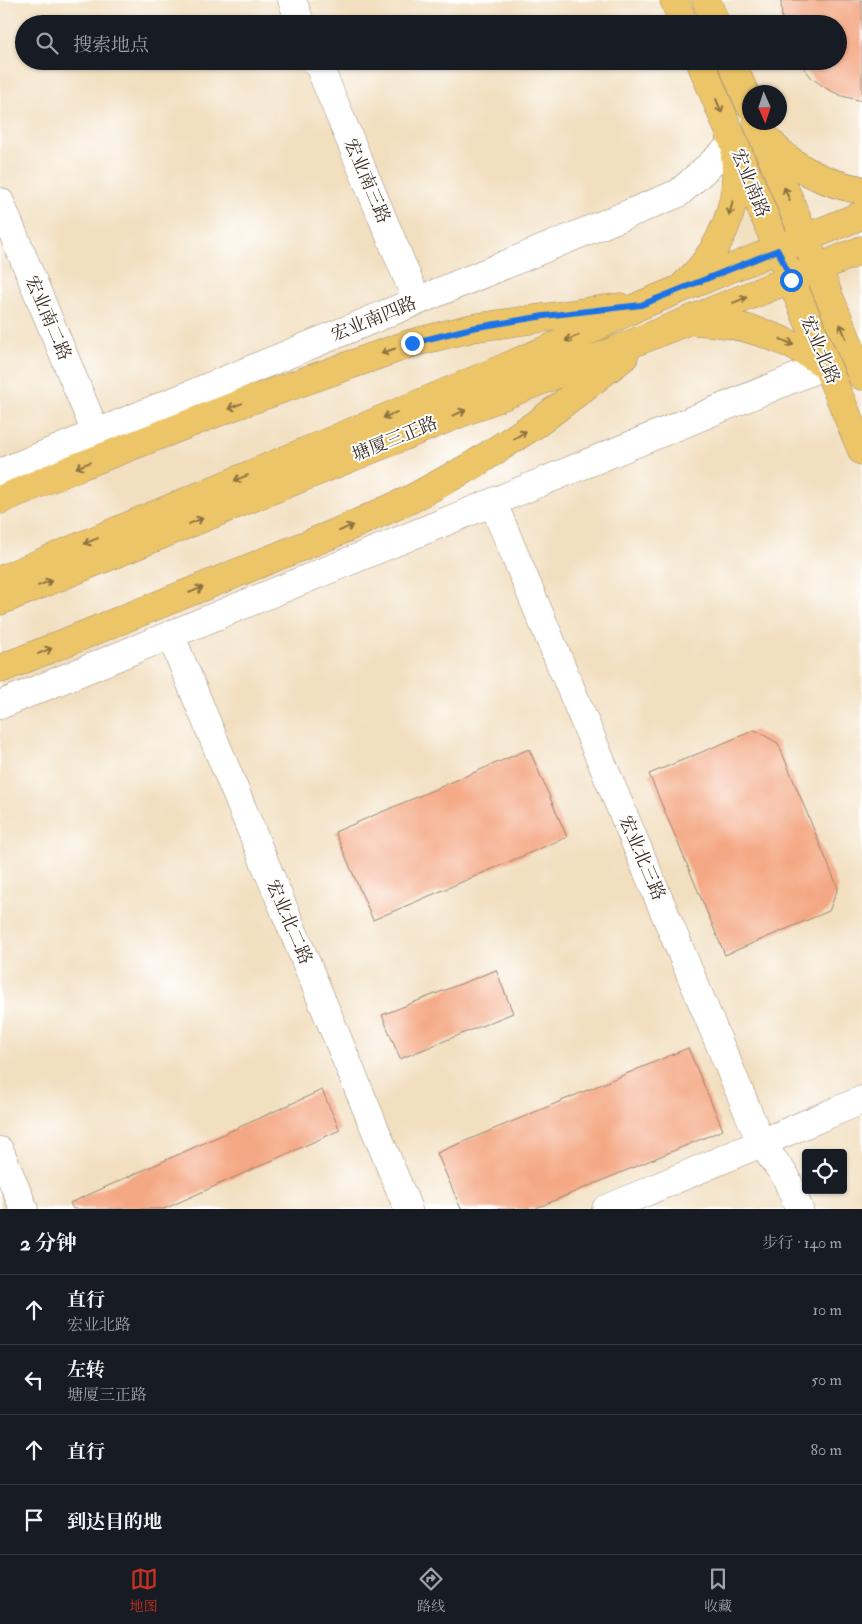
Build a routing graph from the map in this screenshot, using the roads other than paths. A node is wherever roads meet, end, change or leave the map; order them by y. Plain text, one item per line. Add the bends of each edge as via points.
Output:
1 (292, 0) edge
2 (674, 0) edge
3 (706, 0) edge
4 (298, 15) edge
5 (680, 15) edge
6 (712, 15) edge
7 (321, 70) edge
8 (704, 70) edge
9 (735, 70) edge
10 (742, 86) edge
11 (760, 130) edge
12 (761, 130) edge
13 (734, 142) junction
14 (862, 190) edge
15 (0, 202) edge
16 (862, 215) edge
17 (806, 239) junction
18 (778, 250) junction
19 (862, 250) edge
20 (818, 268) junction
21 (791, 280) junction
22 (679, 290) junction
23 (417, 301) junction
24 (641, 305) junction
25 (688, 321) junction
26 (652, 336) junction
27 (826, 365) junction
28 (862, 376) edge
29 (96, 433) junction
30 (862, 451) edge
31 (0, 473) edge
32 (0, 500) edge
33 (493, 503) junction
34 (0, 580) edge
35 (0, 601) edge
36 (171, 636) junction
37 (0, 669) edge
38 (0, 705) edge
39 (862, 1100) edge
40 (761, 1143) junction
41 (0, 1151) edge
42 (24, 1209) edge
43 (408, 1209) edge
44 (606, 1209) edge
45 (799, 1209) edge

1 - 4 street
2 - 5 main road
3 - 6 main road
7 - 23 street, 宏业南三路
8 -> 13 main road, 宏业南路
9 - 10 main road
17 -> 11 main road, 宏业南路
12 - 14 main road via 776,148 809,173 828,182
13 - 18 main road, 宏业南路
13 -> 22 main road via 736,183 727,224 708,260
13 - 23 street, 宏业南四路 via 679,193
15 - 29 street, 宏业南二路
16 - 17 main road, 塘厦三正路
17 - 18 main road, 塘厦三正路
17 - 20 main road, 宏业北路
18 - 21 main road, 宏业北路
18 - 22 main road, 塘厦三正路
19 - 20 main road, 塘厦三正路
20 - 21 main road, 塘厦三正路
28 -> 20 main road, 宏业北路
25 -> 21 main road, 塘厦三正路
21 - 27 main road, 宏业北路
22 - 24 main road, 塘厦三正路
23 - 29 street, 宏业南四路
24 -> 32 main road via 544,316 472,328 412,343 228,409
24 -> 34 main road, 塘厦三正路 via 504,368
25 - 26 main road, 塘厦三正路
25 -> 27 main road via 751,329 790,343
35 -> 26 main road, 塘厦三正路
37 -> 26 main road via 409,500 474,465 539,422
27 - 30 main road, 宏业北路
27 - 33 street
29 - 31 street, 宏业南四路
33 - 36 street
33 - 40 street, 宏业北三路
36 - 38 street
36 - 43 street, 宏业北二路
39 - 40 street
40 - 44 street
40 - 45 street, 宏业北三路 via 786,1178
41 - 42 street

